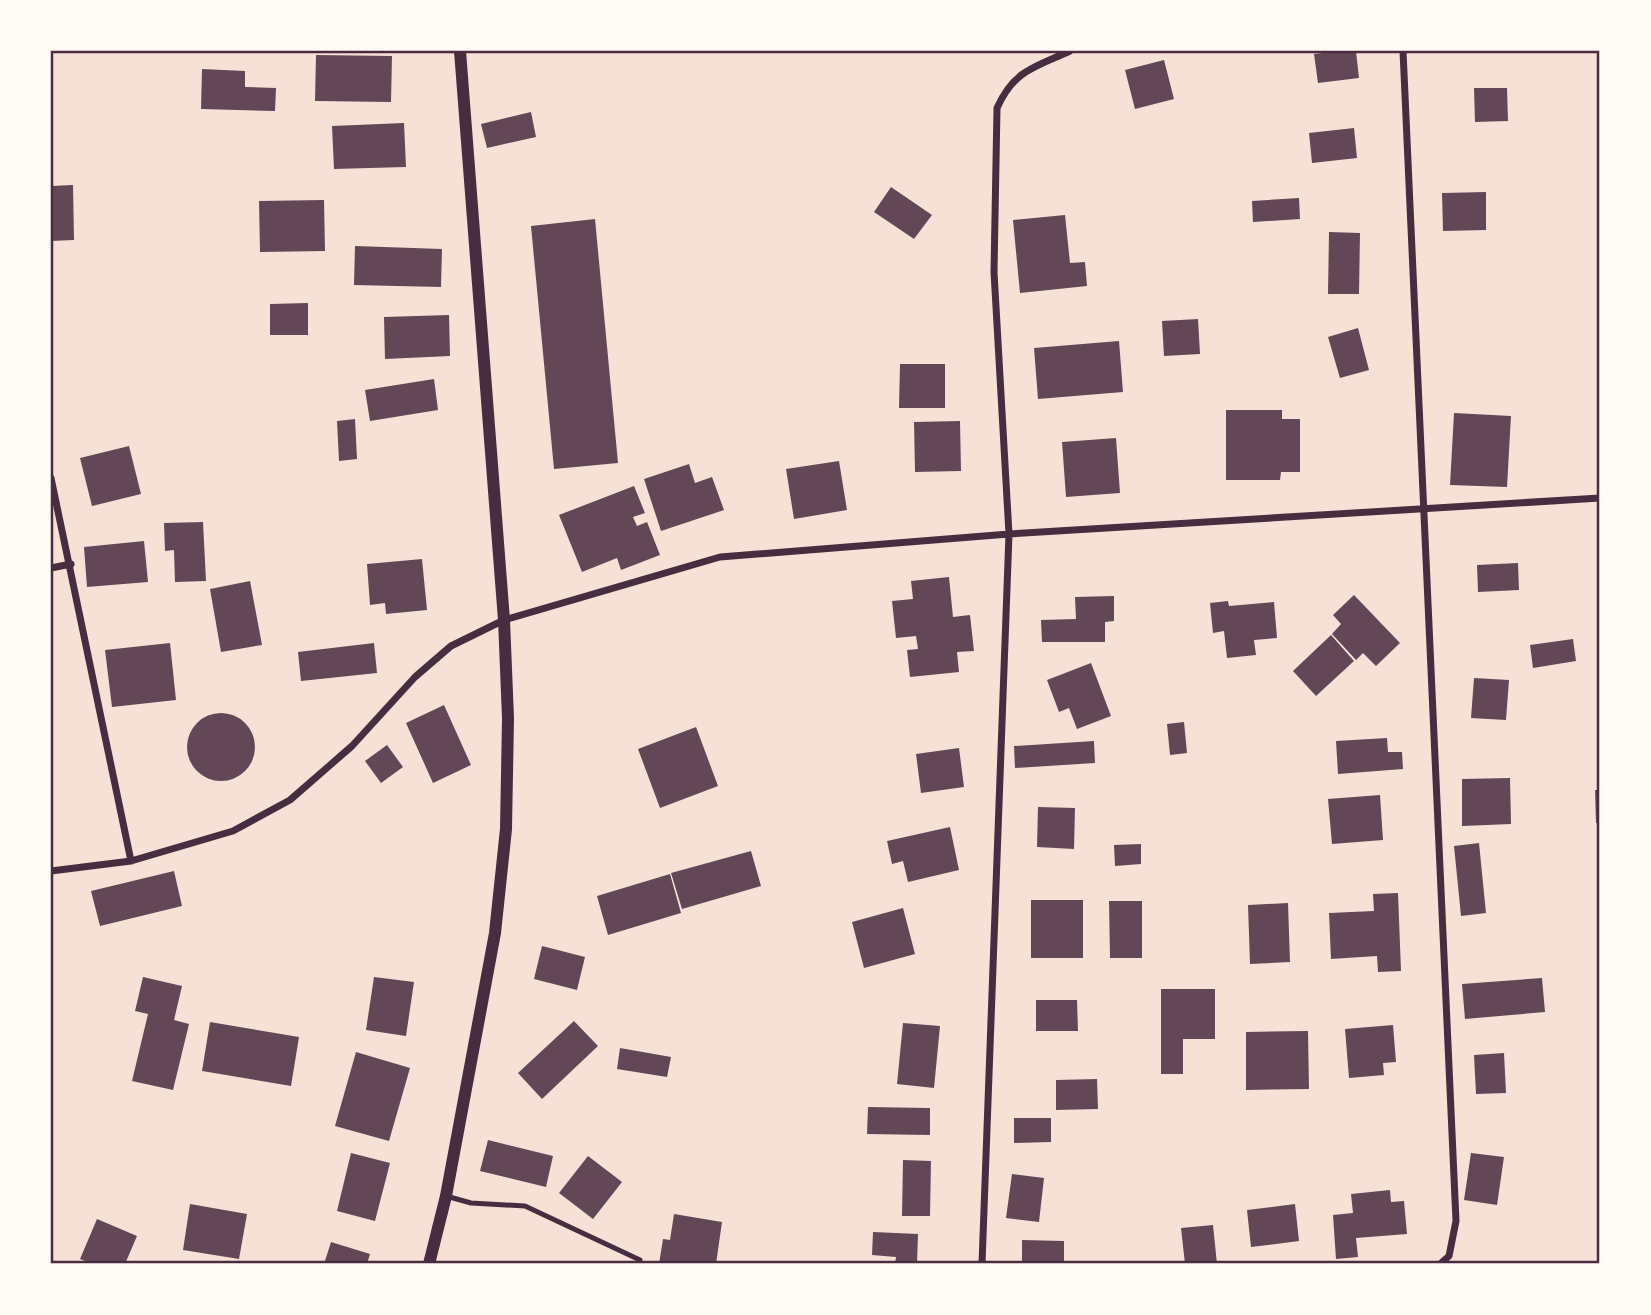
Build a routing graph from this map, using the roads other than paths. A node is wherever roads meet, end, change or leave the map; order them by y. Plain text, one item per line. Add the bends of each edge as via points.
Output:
1 (460, 51) edge
2 (1070, 51) edge
3 (1403, 51) edge
4 (51, 478) edge
5 (1600, 498) edge
6 (1423, 508) junction
7 (1009, 534) junction
8 (71, 564) junction
9 (51, 568) edge
10 (505, 620) junction
11 (131, 861) junction
12 (51, 871) edge
13 (446, 1196) junction
14 (640, 1260) dead end
15 (429, 1264) edge
16 (982, 1264) edge
17 (1440, 1264) edge

1 - 10 street
2 - 7 street via 1026,71 1006,89 997,108 994,272
3 - 6 street
4 - 8 street
5 - 6 street
6 - 7 street
6 - 17 street via 1456,1221 1449,1256
7 - 10 street via 720,557
7 - 16 street
8 - 9 street
8 - 11 street
10 - 11 street via 451,646 415,677 352,747 290,800 233,831
10 - 13 street via 506,829 495,933
11 - 12 street
13 - 14 lane via 471,1203 524,1206
13 - 15 street

